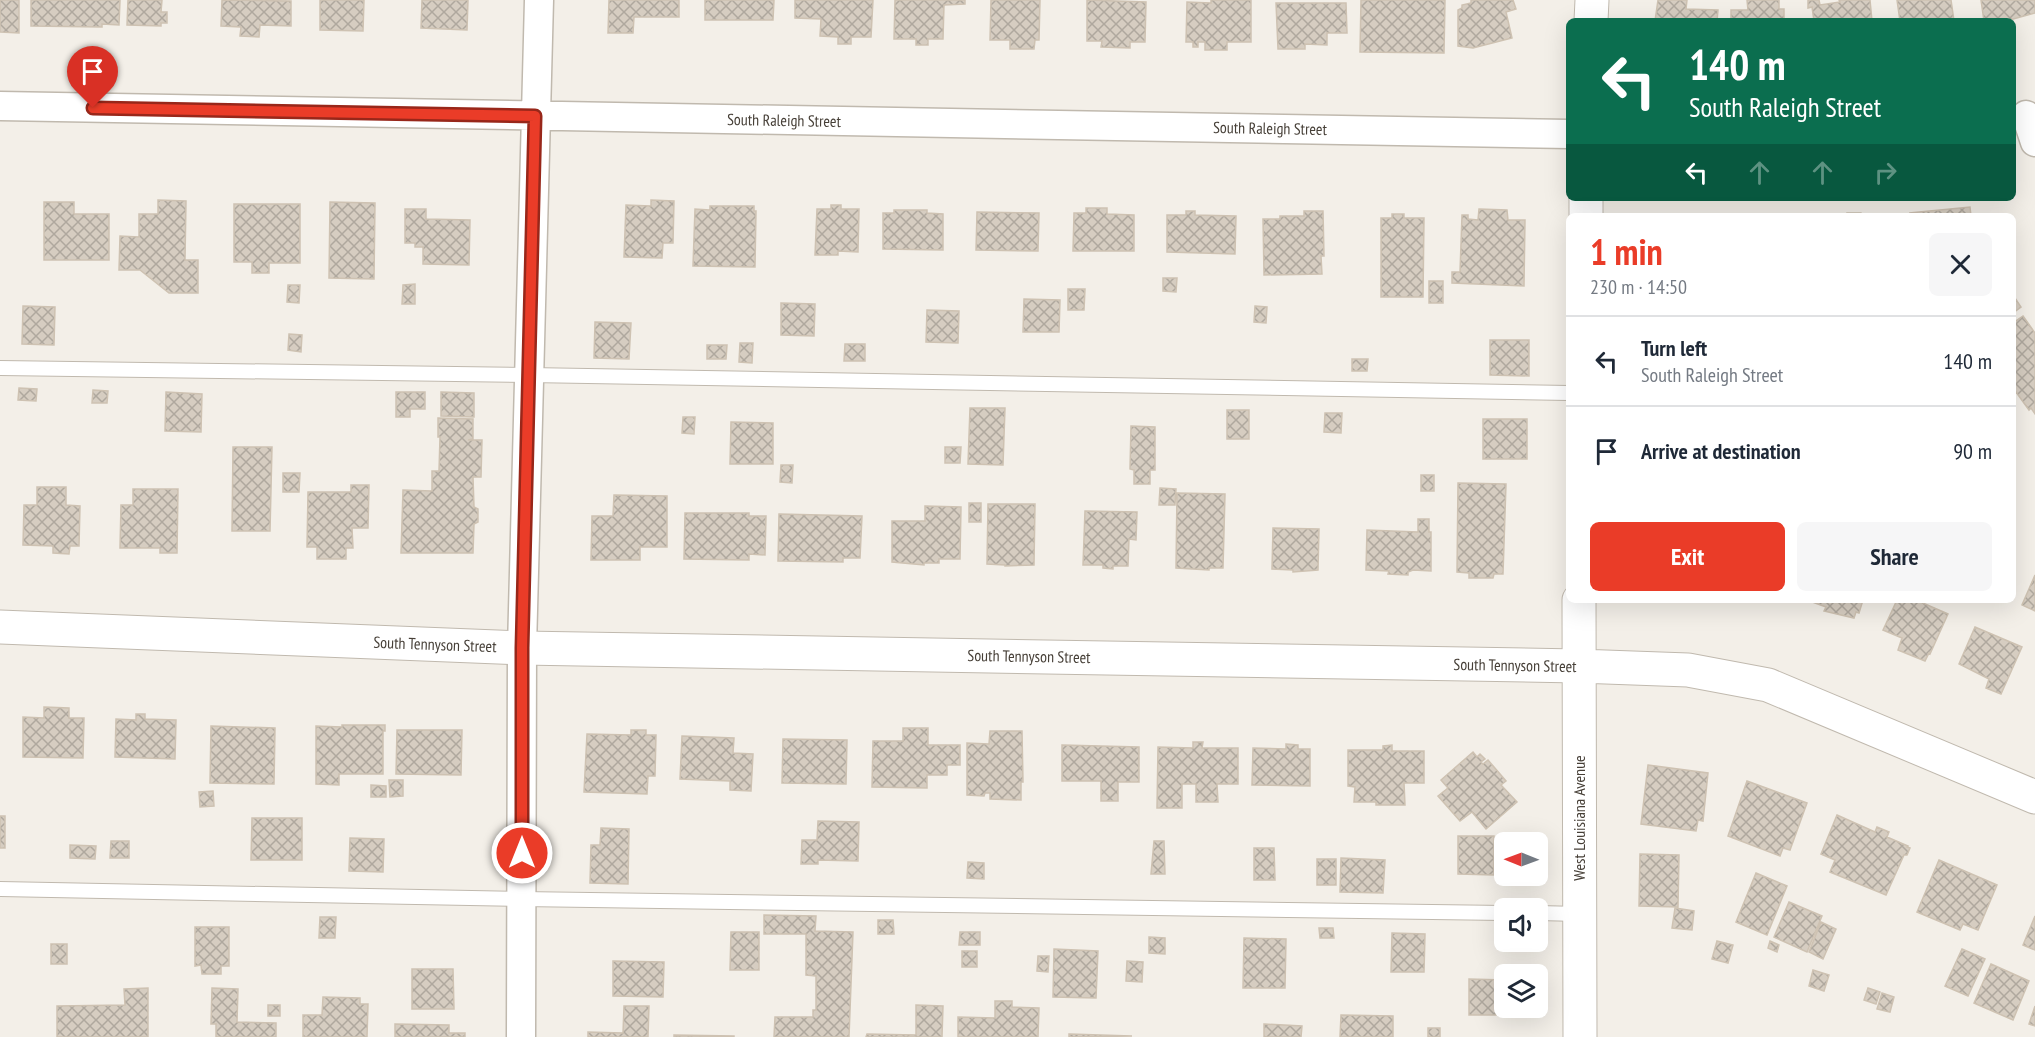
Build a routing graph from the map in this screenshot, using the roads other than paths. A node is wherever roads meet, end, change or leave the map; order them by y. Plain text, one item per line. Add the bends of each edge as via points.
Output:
1 (539, 0) edge
2 (1592, 0) edge
3 (1591, 18) edge
4 (0, 106) edge
5 (2025, 115) edge
6 (535, 116) junction
7 (1566, 134) edge
8 (2035, 142) edge
9 (0, 368) edge
10 (529, 375) junction
11 (1566, 393) edge
12 (1579, 603) edge
13 (0, 627) edge
14 (522, 648) junction
15 (1578, 666) junction
16 (2035, 797) edge
17 (0, 889) edge
18 (521, 899) junction
19 (1494, 913) edge
20 (1548, 913) edge
21 (1580, 914) junction
22 (521, 1037) edge
23 (1580, 1037) edge

1 - 6 street
2 - 3 street
4 - 6 street, South Raleigh Street
5 - 8 street
6 - 7 street, South Raleigh Street
6 - 10 street
9 - 10 lane
10 - 11 lane
10 - 14 street
12 - 15 street, West Louisiana Avenue
13 - 14 street, South Tennyson Street
14 - 15 street, South Tennyson Street
14 - 18 street
15 - 16 street, South Tennyson Street via 1688,670 1768,685
15 - 21 street, West Louisiana Avenue
17 - 18 lane
18 - 19 lane
18 - 22 street
20 - 21 lane
21 - 23 street, West Louisiana Avenue

